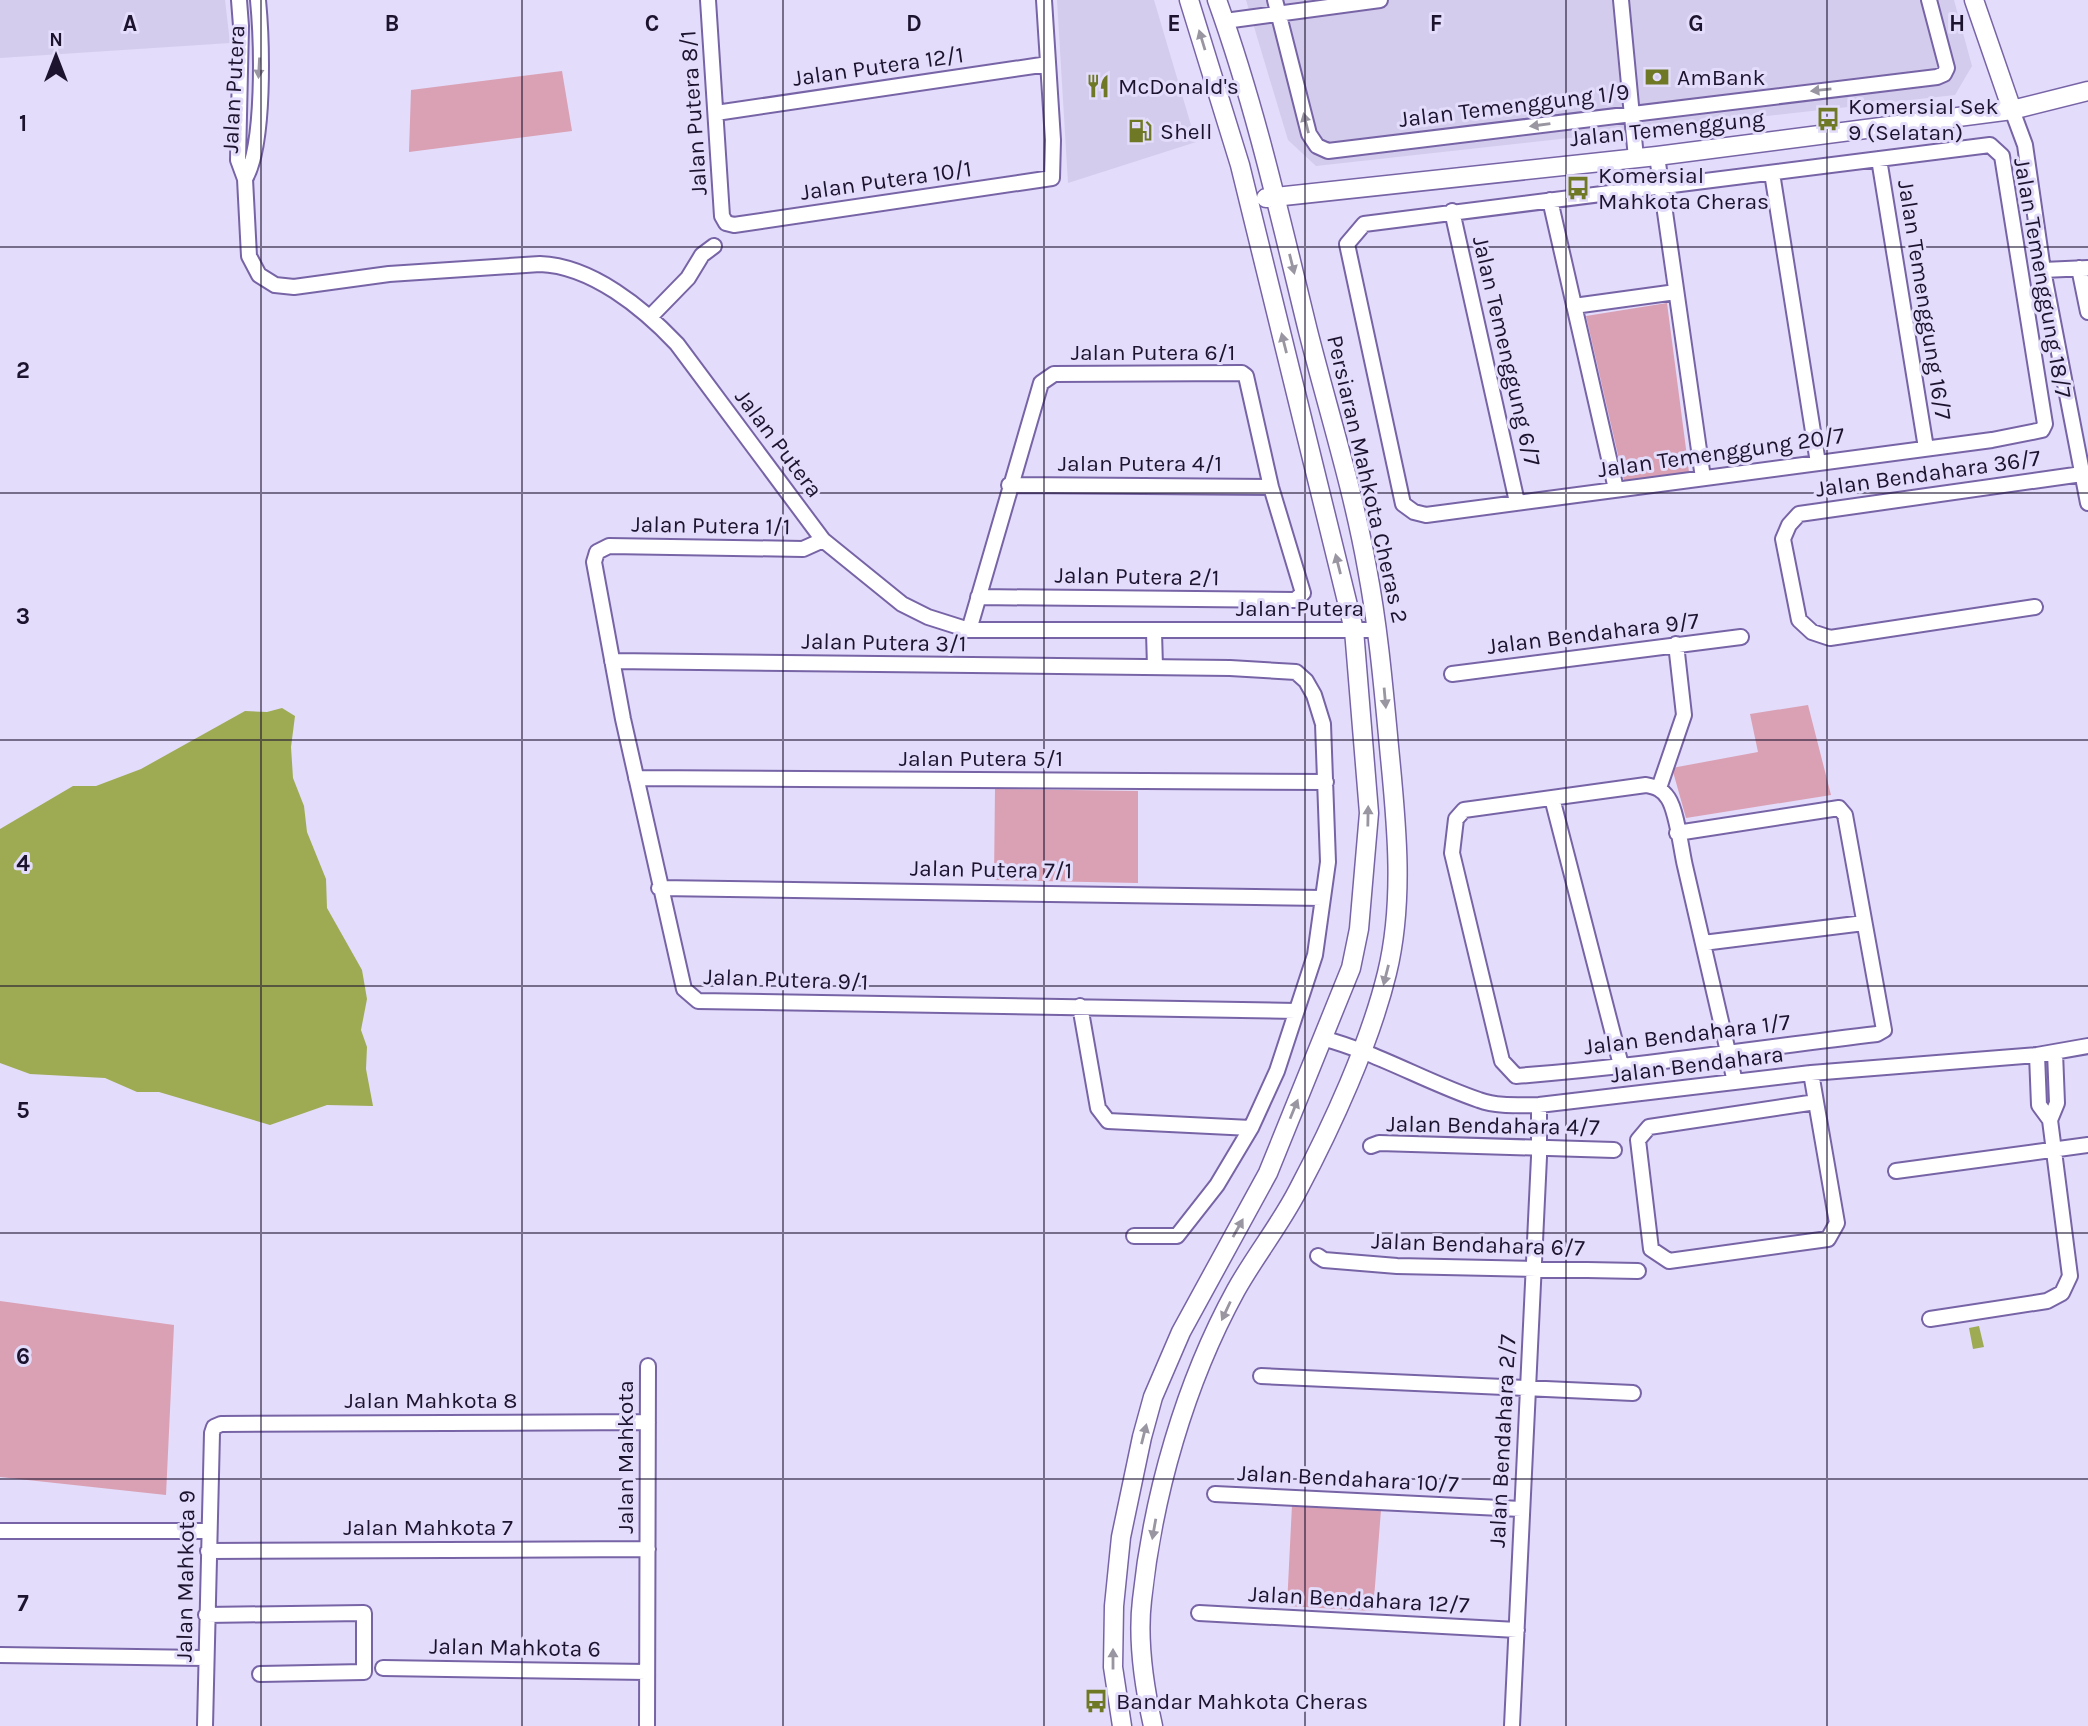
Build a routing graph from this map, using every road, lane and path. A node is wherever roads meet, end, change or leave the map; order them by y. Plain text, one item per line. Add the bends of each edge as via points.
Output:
1 (239, 0) edge
2 (258, 0) edge
3 (708, 0) edge
4 (1044, 0) edge
5 (1189, 0) edge
6 (1217, 0) edge
7 (1275, 0) edge
8 (1380, 0) edge
9 (1621, 0) edge
10 (1928, 0) edge
11 (1974, 0) edge
12 (1281, 15) junction
13 (1225, 21) junction
14 (1048, 64) junction
15 (2088, 91) edge
16 (2012, 110) junction
17 (716, 113) junction
18 (1632, 113) junction
19 (1657, 156) junction
20 (1636, 158) junction
21 (1879, 159) junction
22 (1772, 173) junction
23 (245, 178) junction
24 (1661, 186) junction
25 (1275, 198) junction
26 (1249, 200) junction
27 (1550, 200) junction
28 (1452, 211) junction
29 (726, 223) junction
30 (2083, 268) edge
31 (2043, 270) junction
32 (1676, 292) junction
33 (1574, 306) junction
34 (2088, 312) edge
35 (651, 316) junction
36 (2045, 424) joint
37 (1926, 448) junction
38 (2084, 456) edge
39 (1818, 463) junction
40 (2082, 474) junction
41 (1703, 478) junction
42 (1009, 485) junction
43 (1271, 486) junction
44 (1616, 489) junction
45 (1517, 502) junction
46 (2088, 503) edge
47 (823, 540) junction
48 (597, 552) joint
49 (978, 597) junction
50 (1295, 600) joint
51 (2035, 607) dead end
52 (969, 630) junction
53 (1354, 630) junction
54 (1378, 630) junction
55 (1154, 632) junction
56 (1741, 637) dead end
57 (1676, 644) junction
58 (612, 661) junction
59 (1155, 667) junction
60 (1451, 674) dead end
61 (636, 778) junction
62 (1326, 782) junction
63 (1659, 788) junction
64 (1552, 798) junction
65 (1677, 833) junction
66 (659, 888) junction
67 (1323, 898) junction
68 (1864, 923) junction
69 (1703, 943) junction
70 (1080, 1006) junction
71 (1296, 1011) junction
72 (1322, 1038) junction
73 (2088, 1046) edge
74 (1363, 1049) junction
75 (1728, 1051) junction
76 (2055, 1052) junction
77 (2037, 1055) junction
78 (1621, 1065) junction
79 (1811, 1073) junction
80 (1735, 1083) junction
81 (1816, 1102) junction
82 (1543, 1105) junction
83 (2050, 1121) junction
84 (1251, 1128) junction
85 (2088, 1144) edge
86 (1371, 1146) dead end
87 (2054, 1149) junction
88 (1614, 1150) dead end
89 (1540, 1152) junction
90 (1896, 1171) dead end
91 (1133, 1236) dead end
92 (1318, 1256) dead end
93 (1533, 1268) junction
94 (1638, 1271) dead end
95 (1930, 1319) dead end
96 (648, 1366) dead end
97 (1261, 1376) dead end
98 (1528, 1389) junction
99 (1633, 1393) dead end
100 (648, 1422) junction
101 (215, 1427) joint
102 (1215, 1494) dead end
103 (1521, 1510) junction
104 (0, 1531) edge
105 (209, 1531) junction
106 (648, 1549) junction
107 (208, 1551) junction
108 (1199, 1613) dead end
109 (206, 1615) junction
110 (1517, 1630) junction
111 (0, 1655) edge
112 (205, 1658) junction
113 (383, 1668) dead end
114 (647, 1672) junction
115 (260, 1674) dead end
116 (205, 1726) edge
117 (646, 1726) edge
118 (1122, 1726) edge
119 (1153, 1726) edge
120 (1512, 1726) edge

1 - 23 street, Jalan Putera via 238,160
2 -> 23 street, Jalan Putera via 254,162
3 - 17 street, Jalan Putera 8/1
4 - 14 street
26 -> 5 street
6 - 13 street, Persiaran Mahkota Cheras 2
7 - 12 street, Jalan Temenggung 1/9
8 - 12 street
9 - 18 street
10 -> 18 street, Jalan Temenggung 1/9 via 1947,68 1937,77
11 - 16 street
12 - 13 street
18 -> 12 street, Jalan Temenggung 1/9 via 1328,151 1317,146 1309,134
13 - 25 street, Persiaran Mahkota Cheras 2
14 - 17 street, Jalan Putera 12/1
14 - 29 street, Jalan Putera 10/1 via 1052,178
15 - 16 street, Jalan Temenggung
16 - 19 street, Jalan Temenggung
16 - 31 street via 2025,145
17 - 29 street, Jalan Putera 8/1
18 - 20 street
19 - 20 street, Jalan Temenggung
19 - 24 street
20 - 25 street, Jalan Temenggung
21 - 22 street
21 - 36 street, Jalan Temenggung 18/7 via 1990,145 2002,156
21 - 37 street, Jalan Temenggung 16/7
22 - 24 street
22 - 39 street
23 - 35 street, Jalan Putera via 249,256 259,275 275,285 552,264 590,278
24 - 27 street
24 - 32 street
25 - 26 street, Jalan Temenggung
25 -> 54 street, Persiaran Mahkota Cheras 2 via 1366,562
53 -> 26 street
27 - 28 street
27 - 33 street
28 - 45 street, Jalan Temenggung 6/7
28 - 45 street, Jalan Temenggung 20/7 via 1364,224 1347,244 1403,503 1426,515
29 - 35 street via 714,246
30 - 31 street
30 - 34 street
31 - 38 street
32 - 33 street
32 - 41 street
33 - 44 street
35 - 47 street, Jalan Putera via 677,344
36 - 37 street, Jalan Temenggung 20/7 via 2035,433
37 - 39 street, Jalan Temenggung 20/7
38 - 40 street
39 - 41 street, Jalan Temenggung 20/7
40 - 46 street
40 - 51 street, Jalan Bendahara 36/7 via 1799,514 1783,539 1799,621 1830,638
41 - 44 street, Jalan Temenggung 20/7
42 - 43 street, Jalan Putera 4/1
42 - 43 street, Jalan Putera 6/1 via 1037,391 1054,374 1242,373
42 - 49 street, Jalan Putera 6/1
43 - 50 street, Jalan Putera 6/1 via 1303,593
44 - 45 street, Jalan Temenggung 20/7
47 - 48 street, Jalan Putera 1/1 via 803,549 609,546
47 - 52 street, Jalan Putera via 902,604
48 - 58 street, Jalan Putera 9/1 via 594,562
49 - 50 street, Jalan Putera 2/1
49 - 52 street, Jalan Putera 6/1
52 - 55 street, Jalan Putera
53 - 54 street, Jalan Putera
53 - 55 street, Jalan Putera
72 -> 53 street via 1351,968 1368,824
54 -> 74 street, Persiaran Mahkota Cheras 2 via 1397,832 1396,907 1386,978
55 - 59 street
56 - 57 street, Jalan Bendahara 9/7
57 - 60 street, Jalan Bendahara 9/7
57 - 63 street via 1684,715
58 - 59 street, Jalan Putera 3/1
58 - 61 street, Jalan Putera 9/1
59 - 62 street, Jalan Putera 3/1 via 1296,673 1314,695 1323,724
61 - 62 street, Jalan Putera 5/1
61 - 66 street, Jalan Putera 9/1
62 - 67 street, Jalan Putera 3/1 via 1328,862
63 - 64 street via 1646,785
63 - 65 street via 1670,800
64 - 78 street
64 - 78 street, Jalan Bendahara 1/7 via 1464,810 1457,819 1452,853 1502,1061 1516,1076
65 - 68 street via 1839,808 1845,815
65 - 69 street
66 - 67 street, Jalan Putera 7/1
66 - 70 street, Jalan Putera 9/1 via 684,989 698,1002
67 - 71 street, Jalan Putera 3/1 via 1315,955
68 - 69 street
68 - 75 street, Jalan Bendahara 1/7 via 1884,1030
69 - 75 street
70 - 71 street, Jalan Putera 9/1
70 - 84 street via 1098,1108 1108,1121
71 - 84 street, Jalan Putera 3/1 via 1277,1071
72 - 74 street, Jalan Bendahara
118 -> 72 street via 1113,1667 1117,1572 1153,1397 1181,1332 1268,1173
73 - 76 street, Jalan Bendahara
74 - 82 street, Jalan Bendahara via 1481,1101
74 -> 119 street, Persiaran Mahkota Cheras 2 via 1298,1192 1235,1292 1199,1369 1172,1451 1141,1603 1142,1651
75 - 78 street, Jalan Bendahara 1/7
75 - 80 street
76 - 77 street, Jalan Bendahara
76 - 83 street via 2057,1104
77 - 79 street, Jalan Bendahara
77 - 83 street via 2039,1105
79 - 80 street, Jalan Bendahara
79 - 81 street
80 - 82 street, Jalan Bendahara
81 - 81 street via 1837,1223 1828,1238 1669,1261 1651,1249 1638,1140 1649,1127
82 - 89 street, Jalan Bendahara 2/7
83 - 87 street
84 - 91 street, Jalan Putera 3/1 via 1184,1231 1170,1238
85 - 87 street
86 - 89 street, Jalan Bendahara 4/7
87 - 90 street
87 - 95 street via 2070,1276 2062,1293 2047,1301
88 - 89 street, Jalan Bendahara 4/7
89 - 93 street, Jalan Bendahara 2/7
92 - 93 street, Jalan Bendahara 6/7 via 1397,1266
93 - 94 street, Jalan Bendahara 6/7
93 - 98 street, Jalan Bendahara 2/7
96 - 100 street, Jalan Mahkota
97 - 98 street
98 - 99 street
98 - 103 street, Jalan Bendahara 2/7
100 - 101 street, Jalan Mahkota 8
100 - 106 street, Jalan Mahkota
101 - 105 street, Jalan Mahkota 9
102 - 103 street, Jalan Bendahara 10/7
103 - 110 street, Jalan Bendahara 2/7
104 - 105 street
105 - 107 street, Jalan Mahkota 9
106 - 107 street, Jalan Mahkota 7
106 - 114 street, Jalan Mahkota
107 - 109 street, Jalan Mahkota 9
108 - 110 street, Jalan Bendahara 12/7
109 - 112 street, Jalan Mahkota 9
109 - 115 street via 364,1613 364,1672
110 - 120 street, Jalan Bendahara 2/7
111 - 112 street
112 - 116 street, Jalan Mahkota 9
113 - 114 street, Jalan Mahkota 6
114 - 117 street, Jalan Mahkota

